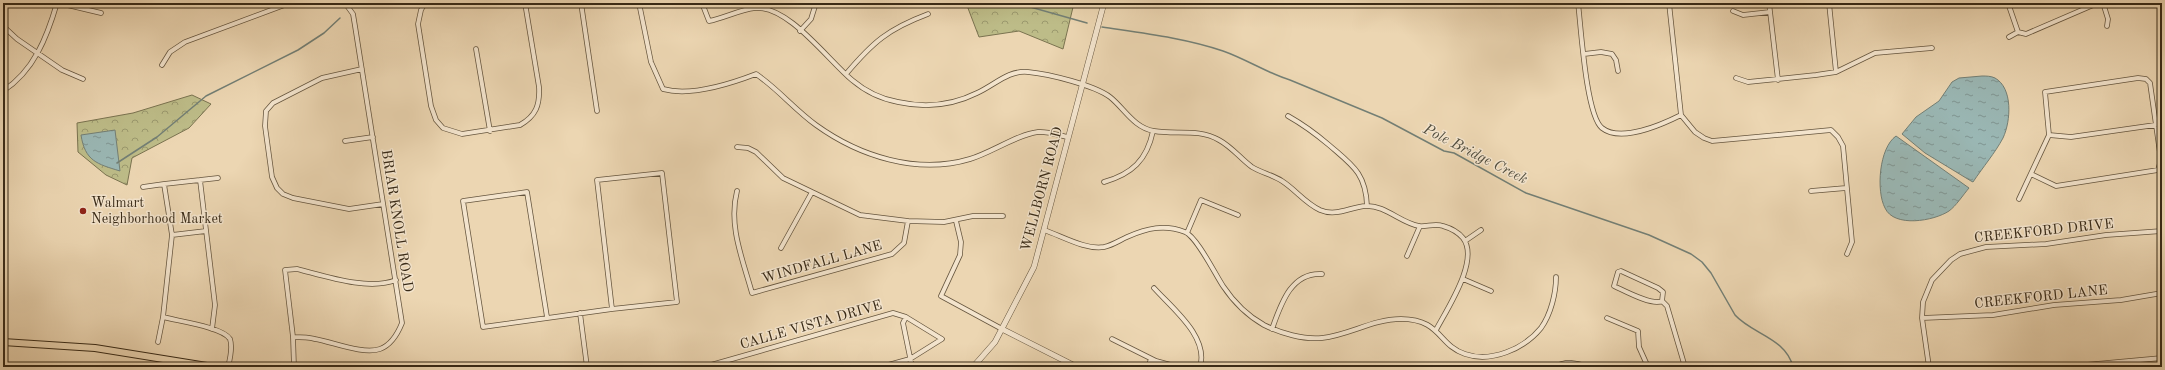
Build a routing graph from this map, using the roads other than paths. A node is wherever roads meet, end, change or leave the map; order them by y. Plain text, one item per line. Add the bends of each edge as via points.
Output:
1 (58, 3) edge
2 (290, 3) edge
3 (345, 3) edge
4 (425, 3) edge
5 (525, 3) edge
6 (581, 3) edge
7 (639, 3) edge
8 (702, 3) edge
9 (816, 3) edge
10 (1104, 3) edge
11 (1578, 3) edge
12 (1669, 3) edge
13 (1769, 3) edge
14 (1828, 3) edge
15 (2008, 3) edge
16 (2098, 3) edge
17 (2103, 3) edge
18 (755, 6) edge
19 (1733, 12) dead end
20 (1770, 12) junction
21 (101, 13) dead end
22 (928, 14) dead end
23 (3, 26) edge
24 (2107, 26) dead end
25 (800, 31) junction
26 (2018, 32) junction
27 (2009, 37) dead end
28 (1932, 48) dead end
29 (476, 49) dead end
30 (38, 52) junction
31 (1584, 54) junction
32 (162, 65) dead end
33 (362, 69) junction
34 (1618, 71) dead end
35 (1836, 72) junction
36 (846, 74) junction
37 (1736, 78) dead end
38 (83, 79) dead end
39 (1778, 80) junction
40 (1082, 84) junction
41 (3, 91) edge
42 (596, 111) dead end
43 (1681, 115) junction
44 (1288, 116) dead end
45 (2162, 124) edge
46 (2156, 125) junction
47 (490, 131) junction
48 (1153, 131) junction
49 (2049, 135) junction
50 (372, 137) junction
51 (1067, 137) junction
52 (345, 141) dead end
53 (737, 147) dead end
54 (2031, 174) junction
55 (218, 178) dead end
56 (200, 180) junction
57 (1104, 182) dead end
58 (164, 184) junction
59 (143, 187) dead end
60 (1846, 188) junction
61 (1811, 190) dead end
62 (737, 191) dead end
63 (812, 192) junction
64 (2019, 200) dead end
65 (383, 204) junction
66 (1368, 206) junction
67 (1238, 215) dead end
68 (1003, 216) dead end
69 (908, 221) junction
70 (956, 221) junction
71 (1420, 226) junction
72 (1044, 230) junction
73 (1481, 230) dead end
74 (206, 231) junction
75 (2162, 231) edge
76 (1187, 233) junction
77 (172, 235) junction
78 (1465, 241) junction
79 (781, 248) dead end
80 (1847, 254) dead end
81 (1407, 256) dead end
82 (1322, 274) dead end
83 (1556, 277) dead end
84 (1463, 279) junction
85 (396, 280) junction
86 (1154, 288) dead end
87 (1491, 291) dead end
88 (2162, 293) edge
89 (1662, 301) junction
90 (612, 309) junction
91 (580, 313) junction
92 (547, 317) junction
93 (906, 317) junction
94 (163, 318) junction
95 (1607, 318) dead end
96 (1922, 318) junction
97 (212, 329) junction
98 (1002, 329) junction
99 (1272, 329) junction
100 (1436, 330) junction
101 (293, 337) junction
102 (1112, 339) dead end
103 (3, 342) edge
104 (158, 342) dead end
105 (2162, 358) edge
106 (910, 359) junction
107 (1151, 359) junction
108 (213, 367) edge
109 (228, 367) edge
110 (294, 367) edge
111 (587, 367) edge
112 (704, 367) edge
113 (881, 367) edge
114 (912, 367) edge
115 (973, 367) edge
116 (1077, 367) edge
117 (1148, 367) edge
118 (1178, 367) edge
119 (1200, 367) edge
120 (1555, 367) edge
121 (1588, 367) edge
122 (1648, 367) edge
123 (1686, 367) edge
124 (1929, 367) edge
125 (2063, 367) edge

1 - 21 street
1 - 30 street
2 - 32 street via 185,42 170,52
3 - 33 street, BRIAR KNOLL ROAD via 353,14
4 - 47 street via 418,24 431,106 436,120 443,128 454,133
5 - 47 street via 540,101 527,121
6 - 42 street
7 - 51 street via 651,62 663,89 682,93 695,91 756,74 816,124 854,148 874,156 912,164 947,163 970,160 1031,133
8 - 18 street via 709,21
9 - 25 street via 811,19
10 - 40 street, WELLBORN ROAD
11 - 31 street
12 - 43 street
13 - 20 street
14 - 35 street
15 - 26 street
16 - 26 street via 2026,34
17 - 24 street via 2108,19
18 - 25 street via 777,12
19 - 20 street via 1743,15
20 - 39 street
22 - 36 street via 885,34
23 - 30 street via 17,39
25 - 36 street
26 - 27 street
28 - 35 street via 1875,53
29 - 47 street
30 - 38 street via 62,70
30 - 41 street via 18,80
31 - 34 street via 1612,54
31 - 43 street via 1592,113 1603,129 1614,134 1630,133
33 - 50 street, BRIAR KNOLL ROAD
33 - 65 street via 322,78 273,103 266,111 265,126 272,177 277,188 293,198 349,209
35 - 39 street
36 - 40 street via 867,91 883,98 915,105 964,99 1013,73 1030,72
37 - 39 street via 1748,82
40 - 48 street via 1110,97 1137,124
40 - 51 street, WELLBORN ROAD
43 - 60 street via 1694,132 1712,141 1831,130 1843,146
44 - 66 street via 1312,129 1348,160 1360,174 1367,191
45 - 46 street
46 - 49 street via 2071,137
46 - 49 street via 2150,83 2146,79 2138,78 2045,92
46 - 54 street via 2161,163 2154,172 2056,186
48 - 57 street via 1149,148 1137,166 1124,175
48 - 66 street via 1190,132 1220,140 1251,166 1282,180 1310,205 1322,211 1337,213
49 - 54 street
50 - 52 street
50 - 65 street, BRIAR KNOLL ROAD
51 - 72 street, WELLBORN ROAD
53 - 63 street via 756,152 784,178
54 - 64 street
55 - 56 street
56 - 58 street
56 - 74 street
58 - 59 street
58 - 77 street
60 - 61 street
60 - 80 street via 1852,242
62 - 69 street, WINDFALL LANE via 733,207 737,240 752,293 892,254 904,242
63 - 69 street via 860,215
63 - 79 street
65 - 85 street, BRIAR KNOLL ROAD
66 - 71 street via 1384,210
67 - 76 street via 1201,200
68 - 70 street via 973,216
69 - 70 street
70 - 98 street via 961,242 960,255 941,296
71 - 78 street via 1442,225 1453,230
71 - 81 street
72 - 76 street via 1092,247 1104,247 1159,227
72 - 98 street, WELLBORN ROAD via 1034,267
73 - 78 street
74 - 77 street
74 - 97 street via 215,305
75 - 96 street, CREEKFORD DRIVE via 1970,250 1950,260 1932,280 1923,302
76 - 99 street via 1236,302 1255,319
77 - 94 street
78 - 84 street via 1468,258
82 - 99 street via 1313,273 1291,286
83 - 100 street via 1550,311 1541,327 1519,346 1503,353 1480,357 1463,354
84 - 87 street
84 - 100 street
85 - 101 street, BRIAR KNOLL ROAD via 402,323 398,333 380,349 358,349 314,338
85 - 101 street via 366,284 297,269 286,270
86 - 119 street via 1197,336 1203,358
88 - 96 street, CREEKFORD LANE via 2121,300 2054,305 1993,315
89 - 89 street via 1663,292 1658,288 1624,272 1618,272 1614,286 1648,301
89 - 123 street via 1667,306
90 - 90 street via 677,302 662,172 597,180
90 - 91 street
91 - 92 street
91 - 111 street
92 - 92 street via 483,327 463,201 527,192
93 - 106 street via 903,323
93 - 106 street, CALLE VISTA DRIVE via 942,339
93 - 112 street, CALLE VISTA DRIVE via 893,313
94 - 97 street
94 - 104 street
95 - 122 street via 1638,331 1639,347
96 - 124 street, CREEKFORD DRIVE
97 - 109 street via 229,338 231,352
98 - 115 street, WELLBORN ROAD via 995,342
98 - 116 street
99 - 100 street via 1299,337 1322,338 1388,319 1413,319
101 - 110 street
102 - 107 street
103 - 108 main road via 95,348
105 - 125 street
106 - 113 street
106 - 114 street
107 - 117 street
107 - 118 street
120 - 121 street via 1568,363 1579,363

